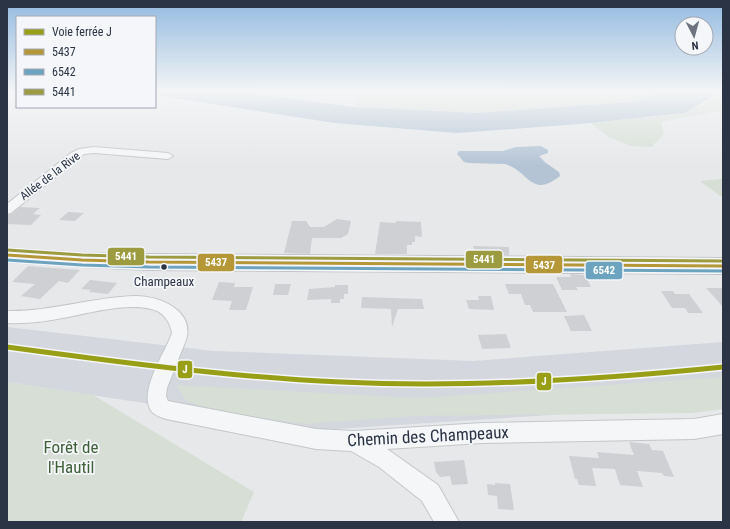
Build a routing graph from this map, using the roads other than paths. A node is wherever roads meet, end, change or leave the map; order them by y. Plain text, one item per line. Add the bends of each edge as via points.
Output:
1 (168, 156) dead end
2 (7, 210) edge
3 (7, 255) edge
4 (723, 266) edge
5 (7, 317) edge
6 (723, 424) edge
7 (354, 441) junction
8 (447, 522) edge

1 - 2 street, Allée de la Rive via 82,151
3 - 4 main road via 149,262
5 - 7 street, Chemin des Champeaux via 126,302 148,302 163,306 172,314 180,329 156,393 157,403 166,410 316,439
6 - 7 street, Chemin des Champeaux via 694,429 482,433
7 - 8 street via 386,460 430,493

